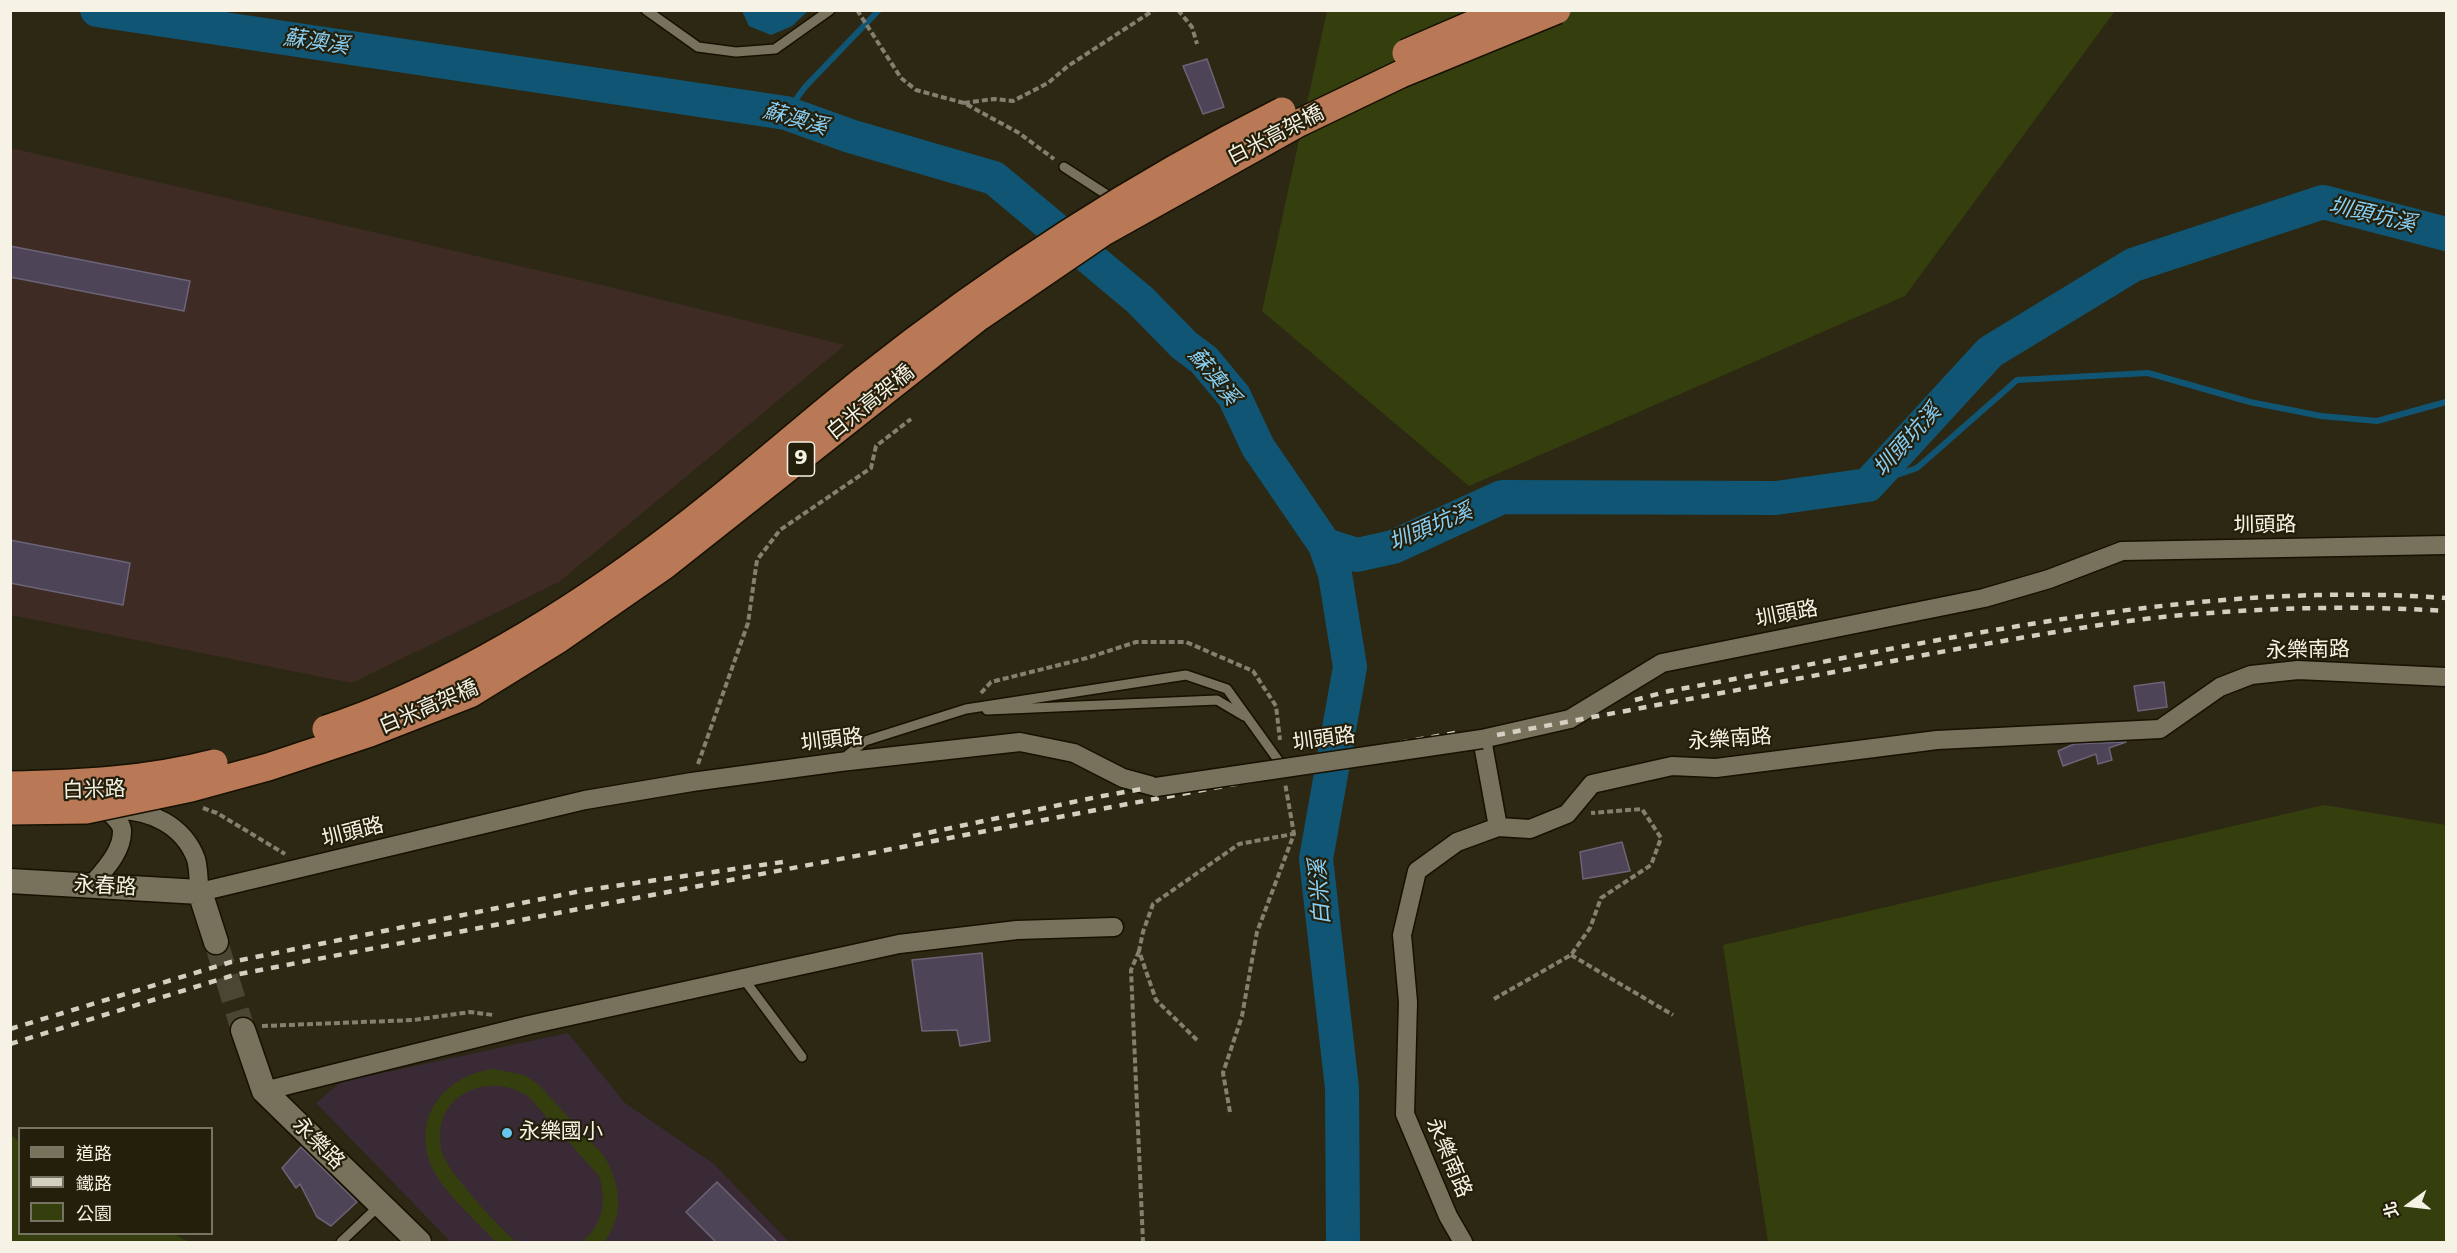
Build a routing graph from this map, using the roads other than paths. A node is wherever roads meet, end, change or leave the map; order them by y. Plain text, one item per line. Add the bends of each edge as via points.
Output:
1 (646, 10) edge
2 (830, 10) edge
3 (1504, 10) edge
4 (1557, 10) edge
5 (1064, 167) road end
6 (1124, 209) junction
7 (2446, 545) edge
8 (2446, 677) edge
9 (966, 709) junction
10 (1250, 718) junction
11 (1482, 739) junction
12 (840, 762) junction
13 (1283, 766) dead end
14 (10, 785) edge
15 (10, 811) edge
16 (108, 811) junction
17 (10, 816) edge
18 (1498, 827) junction
19 (10, 881) edge
20 (90, 887) junction
21 (200, 892) junction
22 (1114, 927) dead end
23 (216, 942) tunnel mouth
24 (743, 978) junction
25 (248, 1028) tunnel mouth
26 (802, 1057) dead end
27 (264, 1091) junction
28 (380, 1205) junction
29 (341, 1242) edge
30 (419, 1242) edge
31 (1463, 1242) edge

1 - 2 lane via 698,46 736,52 775,49
3 - 6 main road, 白米高架橋 / 9, bridge via 1235,135
4 - 6 main road, 白米高架橋 / 9, bridge via 1401,74
5 - 6 lane
6 - 14 main road, 白米高架橋 / 9, bridge via 949,315 653,550 548,623 458,672 359,718 186,770 86,784
6 - 15 main road, 白米高架橋 / 9, bridge via 978,317 664,566 559,639 470,694 370,734 191,788 86,810
7 - 11 street, 圳頭路 via 2122,551 1984,598 1662,663 1570,719
8 - 18 street, 永樂南路 via 2298,670 2251,675 2220,687 2160,729 1937,740 1716,768 1672,766 1592,784 1567,814 1530,829
9 - 10 lane via 1217,700
9 - 10 lane via 1186,675 1227,689
9 - 12 lane via 865,741
10 - 13 lane
11 - 12 street, 圳頭路, bridge via 1156,787 1123,778 1074,753 1020,742
11 - 18 street
12 - 21 street, 圳頭路 via 585,800
16 - 17 street, 白米路
16 - 20 street via 122,830 113,860
16 - 21 street, 白米路 via 151,814 180,832 196,860
18 - 31 street, 永樂南路 via 1457,842 1417,871 1402,935 1408,1002 1405,1114
19 - 20 street, 永春路
20 - 21 street, 永春路
21 - 23 street
22 - 24 street via 1017,930 899,944
24 - 26 lane
24 - 27 street via 529,1025
25 - 27 street, 永樂路
27 - 28 street, 永樂路
28 - 29 lane
28 - 30 street, 永樂路

